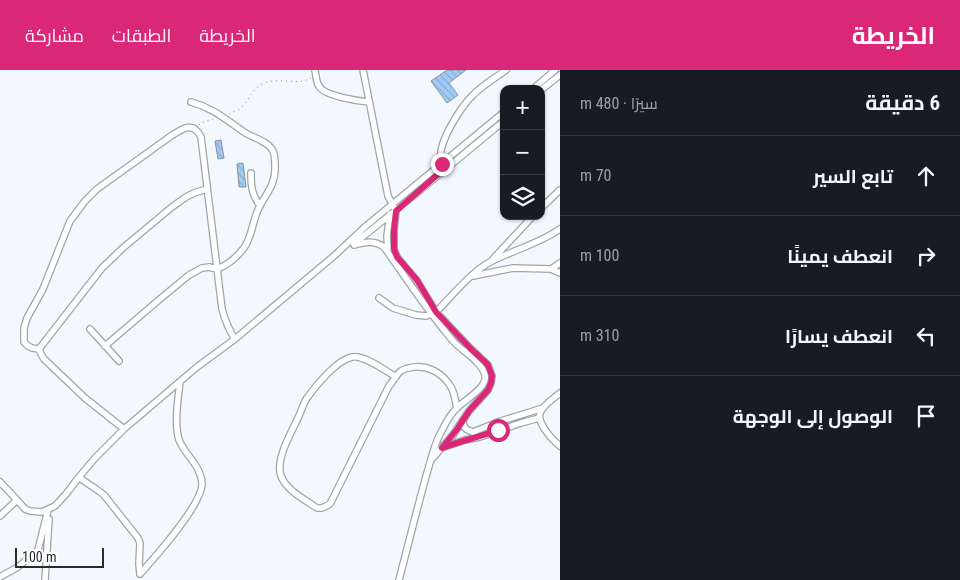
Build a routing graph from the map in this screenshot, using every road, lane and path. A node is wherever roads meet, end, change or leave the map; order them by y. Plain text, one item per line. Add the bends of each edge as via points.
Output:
1 (363, 70) edge
2 (506, 70) edge
3 (555, 70) edge
4 (315, 73) edge
5 (560, 75) edge
6 (538, 85) edge
7 (545, 87) edge
8 (191, 102) dead end
9 (369, 102) junction
10 (500, 116) edge
11 (223, 117) junction
12 (500, 124) edge
13 (195, 129) junction
14 (444, 166) junction
15 (251, 173) dead end
16 (207, 189) junction
17 (560, 190) edge
18 (393, 204) junction
19 (545, 204) edge
20 (260, 206) junction
21 (393, 212) junction
22 (529, 220) edge
23 (560, 229) edge
24 (354, 245) junction
25 (388, 254) junction
26 (334, 256) junction
27 (489, 263) junction
28 (560, 263) edge
29 (217, 269) junction
30 (551, 269) junction
31 (560, 273) edge
32 (471, 277) junction
33 (379, 298) dead end
34 (434, 313) junction
35 (90, 329) dead end
36 (235, 339) junction
37 (105, 346) junction
38 (39, 349) junction
39 (119, 361) dead end
40 (396, 377) junction
41 (180, 382) junction
42 (560, 393) edge
43 (456, 408) junction
44 (543, 408) junction
45 (539, 418) junction
46 (463, 420) junction
47 (124, 429) junction
48 (560, 446) edge
49 (442, 448) junction
50 (430, 460) junction
51 (79, 477) junction
52 (0, 482) edge
53 (17, 500) junction
54 (48, 510) junction
55 (0, 516) edge
56 (0, 577) edge
57 (45, 580) edge
58 (399, 580) edge

1 - 9 street
2 - 14 street via 474,94 460,111 444,139 441,153
3 - 6 street
4 - 9 street via 319,87 324,91
4 - 11 path via 309,80 301,82 266,82 254,90 240,109
5 - 7 street
8 - 11 street
9 - 18 street via 388,196
10 - 14 street
11 - 13 path via 200,123
11 - 20 street via 272,149 275,162 273,181
12 - 14 street
13 - 16 street via 201,137
13 - 38 street via 186,128 171,136 96,189 70,221 24,328 24,342
14 - 18 street
14 - 21 street
15 - 20 street via 251,188
16 - 29 street
16 - 38 street via 186,197 124,247 102,268
17 - 19 street
18 - 21 street
18 - 26 street
20 - 29 street via 243,250
21 - 24 street
21 - 25 street via 387,236
21 - 34 street via 395,253 417,280
22 - 27 street
23 - 27 street
24 - 25 street via 376,243
24 - 26 street
25 - 34 street
26 - 36 street
27 - 32 street
28 - 30 street
29 - 36 street via 225,321
29 - 37 street via 202,268 189,275
30 - 31 street
30 - 32 street via 513,268
32 - 34 street
33 - 34 street via 401,311 426,316
34 - 43 street via 457,345 479,365 486,378 475,394
34 - 46 street via 488,365 492,376 488,390
35 - 37 street
36 - 41 street
37 - 39 street
38 - 47 street via 44,359 85,398
40 - 40 street via 361,357 352,357 326,374 307,398 282,452 279,468 290,490 317,508 330,504
40 - 43 street via 402,370 426,367 446,380
41 - 47 street
41 - 51 street via 178,435 200,474 202,490 165,545 140,574 140,543 134,532 104,495
42 - 44 street
43 - 50 street via 436,442
44 - 45 street
44 - 46 street via 473,432 465,429
45 - 48 street
45 - 49 street
46 - 49 street
47 - 51 street
49 - 50 street
50 - 58 street
51 - 54 street via 61,500
52 - 53 street
53 - 54 street via 30,511
53 - 55 street
54 - 56 street via 38,550 18,568
54 - 57 street

